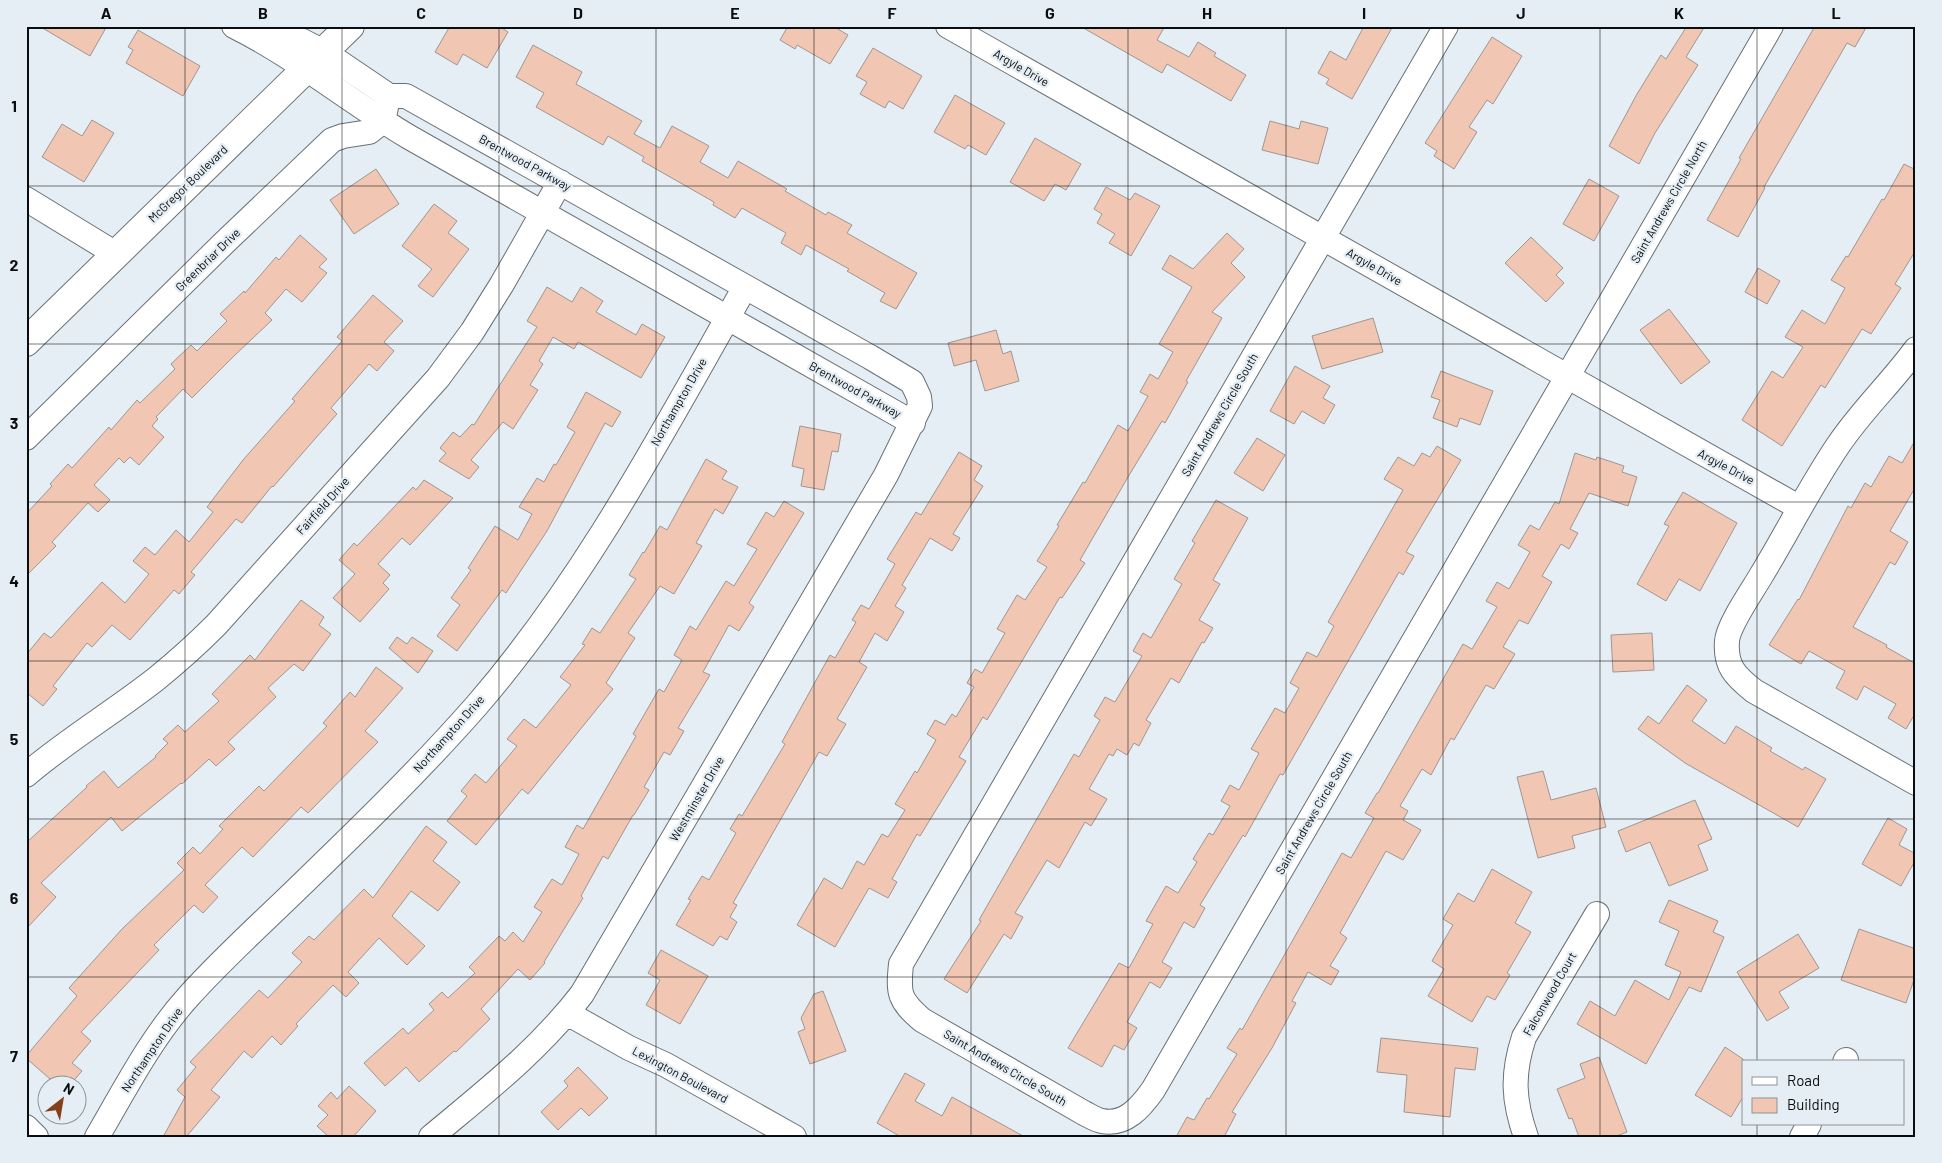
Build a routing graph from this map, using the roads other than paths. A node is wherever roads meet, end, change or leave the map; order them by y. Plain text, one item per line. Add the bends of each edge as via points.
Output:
1 (234, 26) edge
2 (273, 26) edge
3 (350, 26) edge
4 (948, 26) edge
5 (1446, 26) edge
6 (1771, 26) edge
7 (315, 60) junction
8 (389, 96) junction
9 (384, 122) junction
10 (560, 182) junction
11 (26, 200) edge
12 (542, 213) junction
13 (1323, 239) junction
14 (116, 254) junction
15 (745, 287) junction
16 (728, 318) junction
17 (28, 338) edge
18 (1916, 350) edge
19 (1568, 377) junction
20 (913, 423) junction
21 (26, 438) edge
22 (1800, 508) junction
23 (26, 775) edge
24 (1916, 783) edge
25 (1597, 914) dead end
26 (568, 1013) junction
27 (26, 1127) edge
28 (36, 1137) edge
29 (97, 1137) edge
30 (431, 1137) edge
31 (794, 1137) edge
32 (1526, 1137) edge

1 - 7 street via 276,48
2 - 7 street
3 - 7 main road, McGregor Boulevard
4 - 13 street, Argyle Drive
5 - 13 street
6 - 19 street, Saint Andrews Circle North
7 - 8 street, Brentwood Parkway
7 - 9 street, Brentwood Parkway
7 - 14 main road, McGregor Boulevard
8 - 9 street
8 - 10 street, Brentwood Parkway via 406,96
9 - 12 street, Brentwood Parkway
9 - 21 street, Greenbriar Drive via 369,132 332,140
10 - 12 street, Fairfield Drive
10 - 15 street, Brentwood Parkway
11 - 14 street
12 - 16 street, Brentwood Parkway
12 - 23 street, Fairfield Drive via 472,332 438,378 216,625 155,680
13 - 19 street, Argyle Drive
13 - 19 street, Saint Andrews Circle South via 902,964 899,986 906,1006 922,1020 1084,1114 1103,1122 1123,1119 1141,1108 1153,1090
14 - 17 main road, McGregor Boulevard
15 - 16 street, Northampton Drive
15 - 20 street, Brentwood Parkway via 912,382 920,406
16 - 20 street, Brentwood Parkway
16 - 29 street, Northampton Drive via 613,518 577,574 509,666 428,759 187,998 138,1066
18 - 22 street via 1838,445
19 - 22 street, Argyle Drive
20 - 26 street, Westminster Drive via 886,475 595,974
22 - 24 street via 1736,618 1727,639 1727,660 1737,678 1754,691
25 - 32 street, Falconwood Court via 1524,1037 1518,1055 1515,1099
26 - 30 street, Westminster Drive via 519,1063
26 - 31 street, Lexington Boulevard
27 - 28 street

